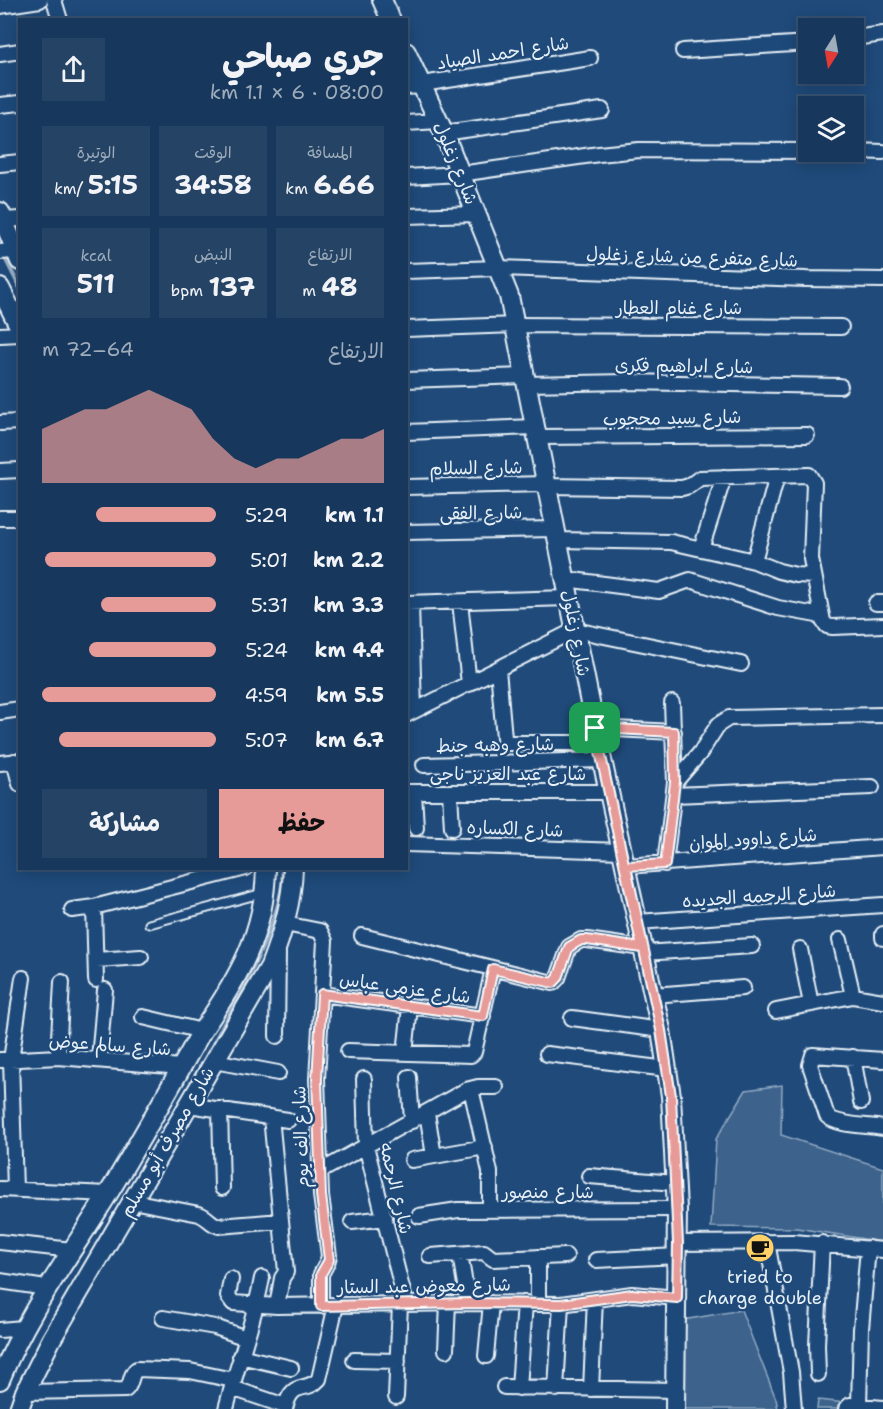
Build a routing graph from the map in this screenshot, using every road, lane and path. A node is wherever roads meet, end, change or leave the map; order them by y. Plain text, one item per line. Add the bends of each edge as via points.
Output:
1 (40, 0) edge
2 (54, 0) edge
3 (385, 1) edge
4 (0, 6) edge
5 (59, 18) edge
6 (390, 18) edge
7 (883, 34) edge
8 (864, 37) edge
9 (798, 44) edge
10 (18, 51) edge
11 (683, 51) dead end
12 (0, 54) edge
13 (408, 58) edge
14 (590, 58) dead end
15 (417, 86) edge
16 (18, 103) edge
17 (0, 105) edge
18 (602, 110) dead end
19 (408, 123) edge
20 (441, 127) junction
21 (798, 151) edge
22 (864, 151) edge
23 (883, 152) edge
24 (18, 162) edge
25 (0, 164) edge
26 (460, 174) junction
27 (408, 177) edge
28 (477, 214) junction
29 (408, 216) edge
30 (8, 217) edge
31 (11, 254) edge
32 (499, 268) junction
33 (408, 271) edge
34 (883, 280) edge
35 (0, 288) edge
36 (18, 324) edge
37 (516, 325) junction
38 (841, 327) dead end
39 (408, 329) edge
40 (0, 334) edge
41 (18, 334) edge
42 (408, 380) edge
43 (526, 380) junction
44 (840, 386) dead end
45 (18, 422) edge
46 (0, 423) edge
47 (408, 432) edge
48 (536, 432) junction
49 (807, 435) dead end
50 (18, 470) edge
51 (0, 471) edge
52 (777, 476) junction
53 (724, 477) junction
54 (547, 485) junction
55 (408, 487) edge
56 (0, 518) edge
57 (18, 518) edge
58 (408, 532) edge
59 (556, 535) junction
60 (701, 549) junction
61 (754, 561) junction
62 (814, 576) junction
63 (565, 579) junction
64 (569, 598) junction
65 (460, 602) junction
66 (409, 603) edge
67 (822, 615) junction
68 (883, 625) edge
69 (575, 630) junction
70 (741, 664) dead end
71 (498, 669) junction
72 (469, 684) junction
73 (672, 704) dead end
74 (18, 709) edge
75 (0, 712) edge
76 (410, 713) edge
77 (883, 715) edge
78 (674, 732) junction
79 (598, 744) junction
80 (11, 762) edge
81 (424, 765) dead end
82 (18, 779) edge
83 (872, 787) dead end
84 (675, 789) junction
85 (410, 792) edge
86 (450, 792) junction
87 (609, 792) junction
88 (416, 828) dead end
89 (452, 828) dead end
90 (408, 844) edge
91 (883, 847) edge
92 (624, 858) junction
93 (665, 864) junction
94 (238, 870) edge
95 (266, 870) edge
96 (293, 870) edge
97 (265, 893) junction
98 (883, 905) edge
99 (94, 908) junction
100 (72, 910) dead end
101 (637, 922) junction
102 (149, 924) dead end
103 (285, 924) junction
104 (362, 936) dead end
105 (840, 940) dead end
106 (278, 945) junction
107 (752, 946) dead end
108 (800, 949) dead end
109 (643, 950) junction
110 (141, 957) dead end
111 (96, 960) junction
112 (493, 969) junction
113 (23, 978) dead end
114 (62, 982) dead end
115 (743, 988) dead end
116 (322, 994) junction
117 (653, 995) junction
118 (853, 996) junction
119 (883, 1001) edge
120 (811, 1004) junction
121 (410, 1007) junction
122 (776, 1011) dead end
123 (230, 1013) junction
124 (483, 1016) junction
125 (143, 1017) dead end
126 (572, 1018) dead end
127 (661, 1030) junction
128 (202, 1031) junction
129 (277, 1036) dead end
130 (348, 1051) dead end
131 (405, 1053) junction
132 (547, 1054) dead end
133 (58, 1057) junction
134 (853, 1057) junction
135 (99, 1059) junction
136 (6, 1060) edge
137 (883, 1060) edge
138 (214, 1061) junction
139 (182, 1067) junction
140 (667, 1069) junction
141 (278, 1073) dead end
142 (409, 1077) dead end
143 (364, 1079) dead end
144 (496, 1087) dead end
145 (471, 1089) junction
146 (861, 1102) dead end
147 (189, 1105) junction
148 (220, 1109) junction
149 (427, 1113) junction
150 (271, 1118) junction
151 (288, 1120) dead end
152 (412, 1121) junction
153 (883, 1128) edge
154 (366, 1146) junction
155 (485, 1147) junction
156 (441, 1150) junction
157 (412, 1160) dead end
158 (321, 1171) junction
159 (589, 1176) dead end
160 (675, 1183) junction
161 (222, 1188) dead end
162 (0, 1189) edge
163 (15, 1190) junction
164 (108, 1194) junction
165 (132, 1200) junction
166 (677, 1209) junction
167 (490, 1210) junction
168 (419, 1216) dead end
169 (385, 1218) junction
170 (281, 1221) junction
171 (352, 1222) dead end
172 (0, 1242) edge
173 (767, 1242) junction
174 (822, 1244) junction
175 (868, 1248) junction
176 (678, 1249) junction
177 (72, 1250) junction
178 (883, 1250) edge
179 (460, 1254) junction
180 (430, 1256) dead end
181 (566, 1256) dead end
182 (538, 1257) junction
183 (597, 1260) dead end
184 (262, 1278) dead end
185 (231, 1279) dead end
186 (0, 1281) edge
187 (46, 1288) junction
188 (677, 1298) junction
189 (595, 1299) junction
190 (448, 1303) junction
191 (468, 1303) junction
192 (491, 1303) junction
193 (532, 1303) junction
194 (403, 1304) junction
195 (561, 1304) junction
196 (257, 1305) junction
197 (336, 1305) junction
198 (277, 1306) junction
199 (321, 1306) junction
200 (163, 1318) dead end
201 (23, 1328) junction
202 (0, 1330) edge
203 (246, 1338) junction
204 (446, 1350) dead end
205 (240, 1356) junction
206 (486, 1356) dead end
207 (354, 1360) dead end
208 (398, 1361) junction
209 (291, 1368) dead end
210 (818, 1374) dead end
211 (0, 1380) edge
212 (233, 1384) junction
213 (504, 1387) dead end
214 (519, 1388) junction
215 (556, 1389) junction
216 (591, 1389) junction
217 (676, 1390) junction
218 (396, 1397) dead end
219 (22, 1401) edge
220 (285, 1407) edge
221 (853, 1407) edge
222 (883, 1408) edge
223 (226, 1409) edge
224 (675, 1409) edge
225 (794, 1409) edge

1 - 4 street
2 - 5 street
3 - 6 street
7 - 8 street
9 - 11 street
10 - 12 street
13 - 15 street, شارع زغلول
14 - 15 street, شارع احمد الصياد
15 - 20 street, شارع زغلول
16 - 17 street
18 - 20 street
19 - 20 street
20 - 26 street, شارع زغلول
21 - 26 street via 639,150
22 - 23 street
24 - 25 street
26 - 27 street
26 - 28 street, شارع زغلول
28 - 29 street
28 - 32 street, شارع زغلول
30 - 31 street
32 - 33 street, شارع متفرع من شارع زغلول
32 - 34 street, شارع متفرع من شارع زغلول
32 - 37 street, شارع زغلول
35 - 36 street
37 - 38 street, شارع غنام العطار
37 - 39 street, شارع غنام العطار
37 - 43 street, شارع زغلول
40 - 41 street
42 - 43 street, شارع ابراهيم فكرى
43 - 44 street, شارع ابراهيم فكرى
43 - 48 street, شارع زغلول
45 - 46 street
47 - 48 street, شارع سيد محجوب
48 - 49 street, شارع سيد محجوب
48 - 54 street, شارع زغلول
50 - 51 street
52 - 53 street, شارع السلام
52 - 61 street
52 - 62 street, شارع السلام via 809,475 814,483
53 - 54 street, شارع السلام via 699,478 682,488
53 - 60 street
54 - 55 street, شارع السلام
54 - 59 street, شارع زغلول
56 - 57 street
58 - 59 street, شارع الفقى
59 - 60 street, شارع الفقى via 660,542
59 - 63 street, شارع زغلول
60 - 61 street, شارع الفقى
61 - 62 street, شارع الفقى via 779,571
62 - 67 street
63 - 64 street, شارع زغلول
63 - 67 street via 659,591 690,580 778,608
64 - 65 street
64 - 69 street, شارع زغلول
65 - 66 street
65 - 72 street
66 - 76 street
67 - 68 street via 827,626 833,627
69 - 70 street
69 - 71 street
69 - 79 street, شارع زغلول
71 - 72 street
71 - 79 street via 504,738 510,744
72 - 76 street
73 - 78 street
74 - 75 street
77 - 84 street via 729,718 718,725
78 - 79 street
78 - 84 street
79 - 81 street, شارع وهبه جنط
79 - 87 street, شارع زغلول
80 - 82 street
83 - 84 street
84 - 93 street
85 - 86 street, شارع عبد العزيز ناجى
85 - 88 street
86 - 87 street, شارع عبد العزيز ناجى
86 - 89 street
87 - 92 street, شارع زغلول
90 - 92 street, شارع الكساره
91 - 93 street, شارع داوود الموان
92 - 93 street, شارع داوود الموان
92 - 101 street, شارع زغلول
94 - 99 street
95 - 97 street, شارع مصرف أبو مسلم
96 - 103 street, شارع مصرف أبو مسلم
97 - 102 lane
97 - 123 street, شارع مصرف أبو مسلم via 260,922
98 - 101 street, شارع الرحمه الجديده
99 - 100 street
99 - 111 street
101 - 109 street, شارع زغلول
103 - 106 street, شارع مصرف أبو مسلم
103 - 116 street, شارع الف يوم via 323,934
104 - 112 street
105 - 118 street
106 - 123 street, شارع مصرف أبو مسلم via 270,966
106 - 129 street
107 - 109 street
108 - 120 street
109 - 112 street via 581,940 569,947 553,983
109 - 117 street, شارع زغلول
110 - 111 street
111 - 135 street via 101,985
112 - 124 street
113 - 136 street
114 - 133 street
115 - 117 street
116 - 121 street, شارع عزمى عباس
116 - 158 street, شارع الف يوم via 317,1079
117 - 127 street, شارع زغلول
118 - 119 street
118 - 120 street
120 - 122 street
121 - 124 street, شارع عزمى عباس
121 - 131 street
123 - 128 street, شارع مصرف أبو مسلم
123 - 138 street, شارع مصرف أبو مسلم
124 - 131 street via 471,1055
125 - 128 street
126 - 127 street
127 - 140 street, شارع زغلول
128 - 139 street, شارع مصرف أبو مسلم
130 - 131 street
132 - 140 street
133 - 135 street, شارع سالم عوض
133 - 136 street, شارع سالم عوض
134 - 137 street
134 - 146 street
134 - 153 street via 813,1055 810,1065 827,1116 838,1122
135 - 139 street, شارع سالم عوض
136 - 163 street
138 - 141 street
138 - 147 street, شارع مصرف أبو مسلم
139 - 164 street, شارع مصرف أبو مسلم
140 - 160 street, شارع زغلول
142 - 152 street
143 - 154 street, شارع الرحمه
144 - 145 street
145 - 149 street
145 - 155 street
147 - 148 street
147 - 165 street, شارع مصرف أبو مسلم
148 - 150 street
148 - 161 street
149 - 152 street
149 - 156 street
150 - 151 street
150 - 170 street
152 - 154 street
154 - 158 street
154 - 169 street, شارع الرحمه
155 - 156 street
155 - 167 street via 490,1172
156 - 157 street
158 - 199 street, شارع الف يوم via 329,1260 321,1274
159 - 160 street
160 - 166 street, شارع زغلول
162 - 163 street
163 - 164 street
164 - 177 street, شارع مصرف أبو مسلم
165 - 170 street via 200,1214 219,1226
165 - 219 street, شارع مصرف أبو مسلم via 51,1340
166 - 167 street, شارع منصور
166 - 176 street, شارع زغلول
167 - 168 street, شارع منصور
169 - 171 street
169 - 194 street, شارع الرحمه
170 - 198 street via 286,1272
172 - 177 street
173 - 174 street
173 - 176 street
173 - 225 street
174 - 175 street
174 - 210 street
175 - 178 street
175 - 221 street
176 - 183 street
176 - 188 street, شارع زغلول
177 - 187 street, شارع مصرف أبو مسلم
179 - 180 street
179 - 182 street via 484,1252 493,1259
179 - 191 street
181 - 182 street
182 - 193 street
184 - 196 street
185 - 196 street, شارع معوض عبد الستار via 230,1300
186 - 187 street
187 - 201 street, شارع مصرف أبو مسلم
188 - 189 street, شارع معوض عبد الستار via 632,1294
188 - 217 street, شارع زغلول
189 - 195 street, شارع معوض عبد الستار
189 - 216 street
190 - 191 street, شارع معوض عبد الستار
190 - 194 street, شارع معوض عبد الستار
190 - 204 street
191 - 192 street, شارع معوض عبد الستار
192 - 193 street, شارع معوض عبد الستار
192 - 206 street
193 - 195 street, شارع معوض عبد الستار
193 - 214 street
194 - 197 street, شارع معوض عبد الستار
194 - 208 street, شارع الرحمه
195 - 215 street
196 - 198 street, شارع معوض عبد الستار
196 - 203 street
197 - 199 street, شارع معوض عبد الستار
197 - 220 street via 319,1379 291,1392
198 - 199 street, شارع معوض عبد الستار
200 - 203 street via 215,1327
201 - 202 street
201 - 211 street, شارع مصرف أبو مسلم
203 - 205 street
205 - 209 street
205 - 212 street
207 - 208 street
208 - 218 street, شارع الرحمه
212 - 219 street via 190,1371 137,1369 125,1390
212 - 220 street
212 - 223 street
213 - 214 street
214 - 215 street
215 - 216 street
216 - 217 street
217 - 224 street, شارع زغلول
221 - 222 street

